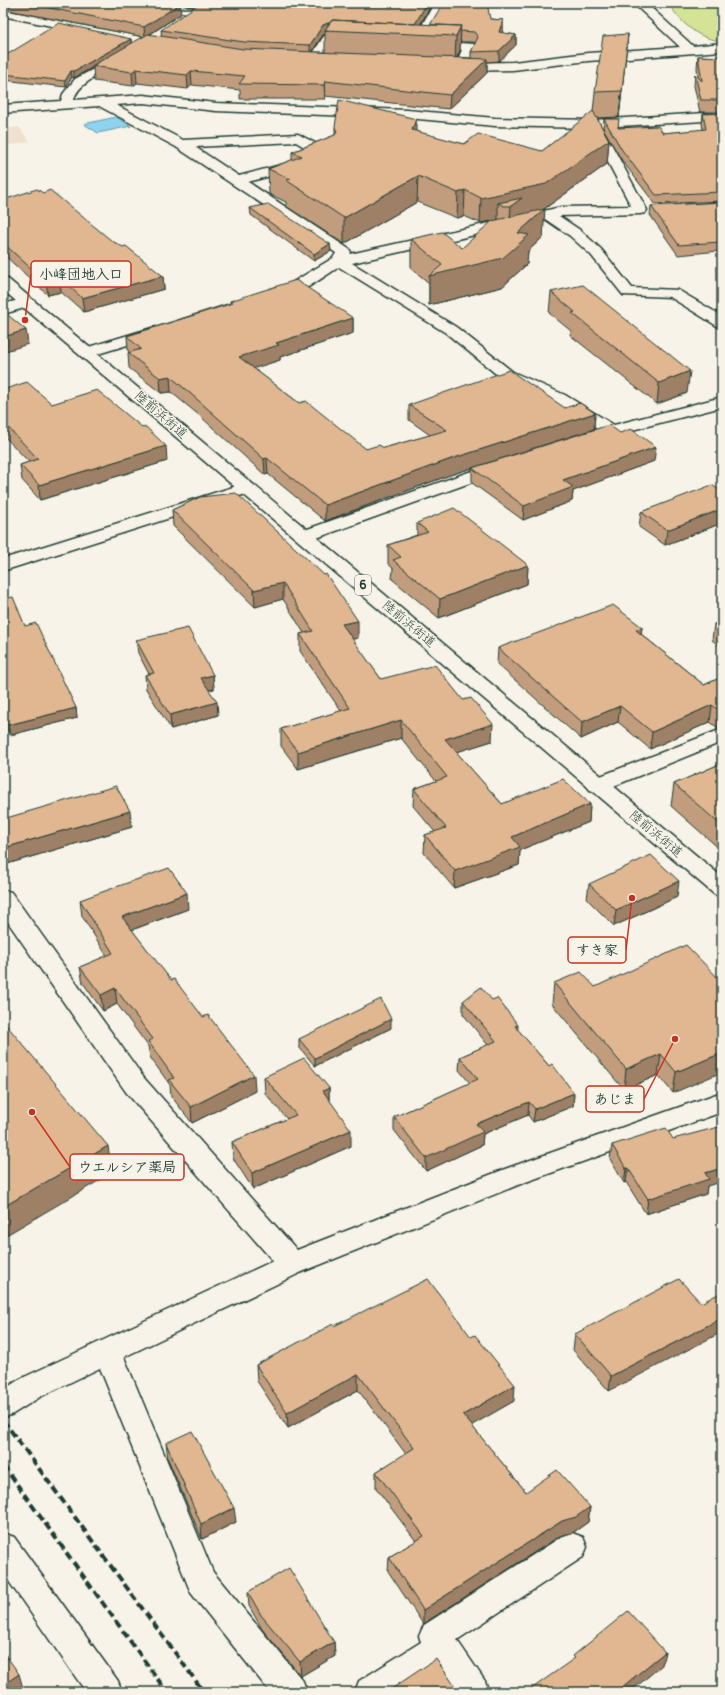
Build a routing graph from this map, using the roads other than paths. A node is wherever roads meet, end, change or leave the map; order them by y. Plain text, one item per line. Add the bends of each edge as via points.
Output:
1 (142, 3) edge
2 (207, 3) edge
3 (436, 3) edge
4 (639, 3) edge
5 (195, 11) junction
6 (3, 13) edge
7 (183, 19) edge
8 (159, 35) edge
9 (365, 41) edge
10 (147, 42) junction
11 (402, 43) edge
12 (417, 44) junction
13 (177, 47) edge
14 (722, 47) edge
15 (690, 49) junction
16 (298, 60) edge
17 (314, 61) junction
18 (330, 62) edge
19 (444, 66) edge
20 (460, 67) junction
21 (100, 102) junction
22 (67, 105) junction
23 (3, 109) edge
24 (722, 116) edge
25 (593, 124) junction
26 (181, 144) junction
27 (236, 181) junction
28 (548, 214) junction
29 (339, 261) junction
30 (3, 282) edge
31 (262, 300) edge
32 (28, 303) junction
33 (3, 309) edge
34 (722, 322) edge
35 (168, 328) edge
36 (88, 352) junction
37 (722, 402) edge
38 (611, 430) junction
39 (582, 439) edge
40 (516, 461) edge
41 (246, 488) junction
42 (305, 536) junction
43 (3, 565) edge
44 (722, 735) edge
45 (597, 785) junction
46 (722, 889) edge
47 (3, 898) edge
48 (722, 1102) edge
49 (292, 1264) junction
50 (107, 1351) junction
51 (3, 1404) edge
52 (3, 1547) edge
53 (572, 1547) dead end
54 (442, 1647) junction
55 (106, 1692) edge
56 (291, 1692) edge
57 (371, 1692) edge
58 (473, 1692) edge

1 - 5 main road
2 - 5 main road
3 - 12 main road via 437,9
4 - 15 main road
5 - 7 main road
6 - 10 main road
8 - 10 main road
9 - 17 main road via 328,39
10 - 13 main road
10 - 22 main road via 80,82 70,94
11 - 12 main road
12 - 20 main road via 470,47
14 - 15 main road
15 - 20 main road via 513,66
16 - 17 main road
17 - 18 main road
19 - 20 main road
21 - 22 main road
21 - 25 main road via 143,99 216,107 407,114 495,122
21 - 26 main road
22 - 23 main road
24 - 25 main road
25 - 28 main road via 646,210 561,211
26 - 27 main road
26 - 27 main road via 298,138 329,156
27 - 29 main road via 344,252
28 - 29 main road
28 - 34 main road via 596,252 628,292 673,293
29 - 31 main road via 283,294
29 - 38 main road via 465,340 507,375 559,398
30 - 32 main road, 陸前浜街道 / 6
32 - 33 main road
32 - 36 main road, 陸前浜街道 / 6
35 - 36 main road
36 - 41 main road, 陸前浜街道 / 6
37 - 38 main road
38 - 39 main road
40 - 42 main road
41 - 42 main road, 陸前浜街道 / 6
41 - 43 main road
42 - 45 main road, 陸前浜街道 / 6
44 - 45 main road
45 - 46 main road, 陸前浜街道 / 6
47 - 49 main road via 135,1085
48 - 49 main road via 514,1176
49 - 50 main road
50 - 51 main road
50 - 56 main road via 202,1582
52 - 55 main road
53 - 54 main road via 435,1636
54 - 57 main road
54 - 58 main road

